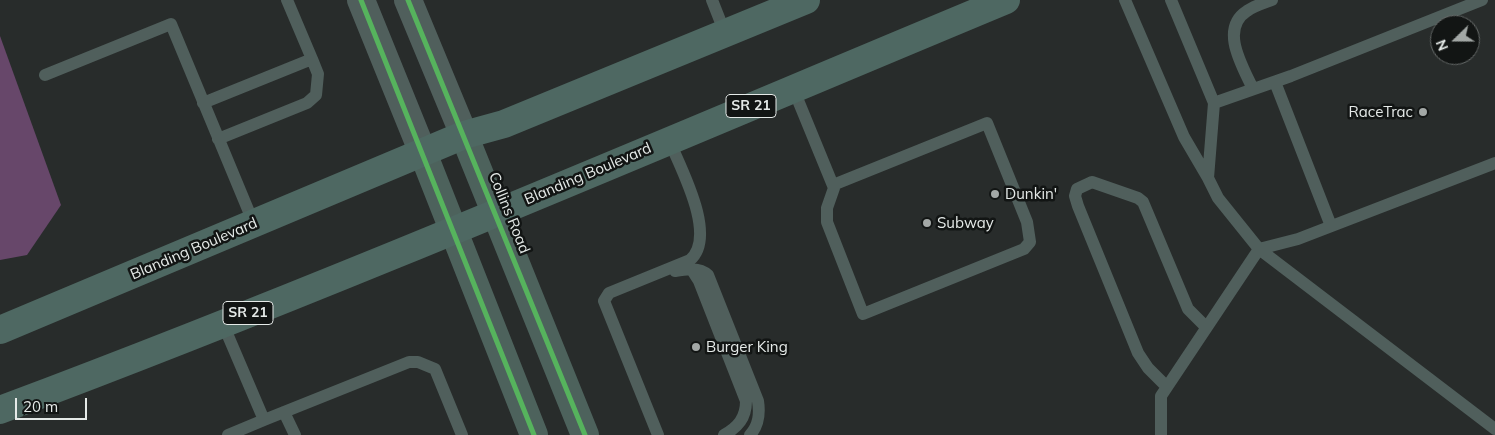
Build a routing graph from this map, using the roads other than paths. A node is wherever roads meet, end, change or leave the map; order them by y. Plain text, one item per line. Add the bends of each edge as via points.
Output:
1 (286, 0) edge
2 (360, 0) edge
3 (408, 0) edge
4 (712, 0) edge
5 (806, 0) edge
6 (1006, 0) edge
7 (1125, 0) edge
8 (1171, 0) edge
9 (1272, 0) edge
10 (1482, 0) edge
11 (725, 33) junction
12 (312, 59) junction
13 (45, 76) dead end
14 (1275, 82) junction
15 (793, 88) junction
16 (1253, 89) junction
17 (203, 102) junction
18 (1214, 103) junction
19 (464, 135) junction
20 (218, 139) junction
21 (669, 140) junction
22 (423, 153) junction
23 (1495, 163) edge
24 (1208, 178) junction
25 (833, 185) junction
26 (495, 212) junction
27 (254, 224) junction
28 (701, 225) junction
29 (1331, 226) junction
30 (453, 230) junction
31 (1259, 249) junction
32 (692, 270) junction
33 (659, 272) junction
34 (708, 275) junction
35 (223, 324) junction
36 (1206, 327) junction
37 (0, 330) edge
38 (1167, 387) junction
39 (0, 410) edge
40 (284, 412) junction
41 (264, 420) junction
42 (1495, 429) edge
43 (653, 434) edge
44 (228, 435) edge
45 (295, 435) edge
46 (462, 435) edge
47 (534, 435) edge
48 (585, 435) edge
49 (724, 435) edge
50 (750, 435) edge
51 (1161, 435) edge

1 - 12 lane
2 - 22 street
3 - 19 street, Collins Road
4 - 11 lane
5 - 11 main road, Blanding Boulevard
6 - 15 main road, Blanding Boulevard / SR 21
7 - 24 lane via 1184,137
8 - 18 lane
9 - 16 lane via 1247,10 1238,18 1234,29 1237,52
10 - 14 lane
11 - 19 main road, Blanding Boulevard via 504,124
12 - 17 lane
12 - 20 lane via 318,74 316,95 307,103
13 - 17 lane via 170,24
14 - 16 lane
14 - 29 lane
15 - 21 main road, Blanding Boulevard / SR 21
15 - 25 lane
16 - 18 lane
17 - 20 lane
18 - 24 lane
19 - 22 main road, Blanding Boulevard
19 - 26 main road, Collins Road
20 - 27 lane
21 - 26 main road, Blanding Boulevard / SR 21
21 - 28 lane
22 - 27 main road, Blanding Boulevard
22 - 30 main road
23 - 29 lane
24 - 31 lane via 1218,198
25 - 25 lane via 987,123 1027,222 1030,242 1024,248 864,314 827,222
26 - 30 main road, Blanding Boulevard / SR 21
26 - 48 main road, Collins Road
27 - 37 main road, Blanding Boulevard
28 - 33 lane via 695,256
28 - 34 lane via 705,237 703,259
29 - 31 lane
30 - 35 main road, Blanding Boulevard / SR 21
30 - 47 main road
31 - 36 lane
31 - 42 lane
32 - 33 lane
32 - 34 lane via 704,271
32 - 49 lane via 746,401 740,423
33 - 43 lane via 609,293 604,301
34 - 50 lane via 758,401 758,420
35 - 39 main road, Blanding Boulevard / SR 21
35 - 41 lane
36 - 38 lane
36 - 38 lane via 1188,309 1143,202 1092,182 1077,189 1078,206 1138,353
38 - 51 lane via 1160,398
40 - 41 lane
40 - 45 lane
40 - 46 lane via 409,362 418,362 435,369
41 - 44 lane

